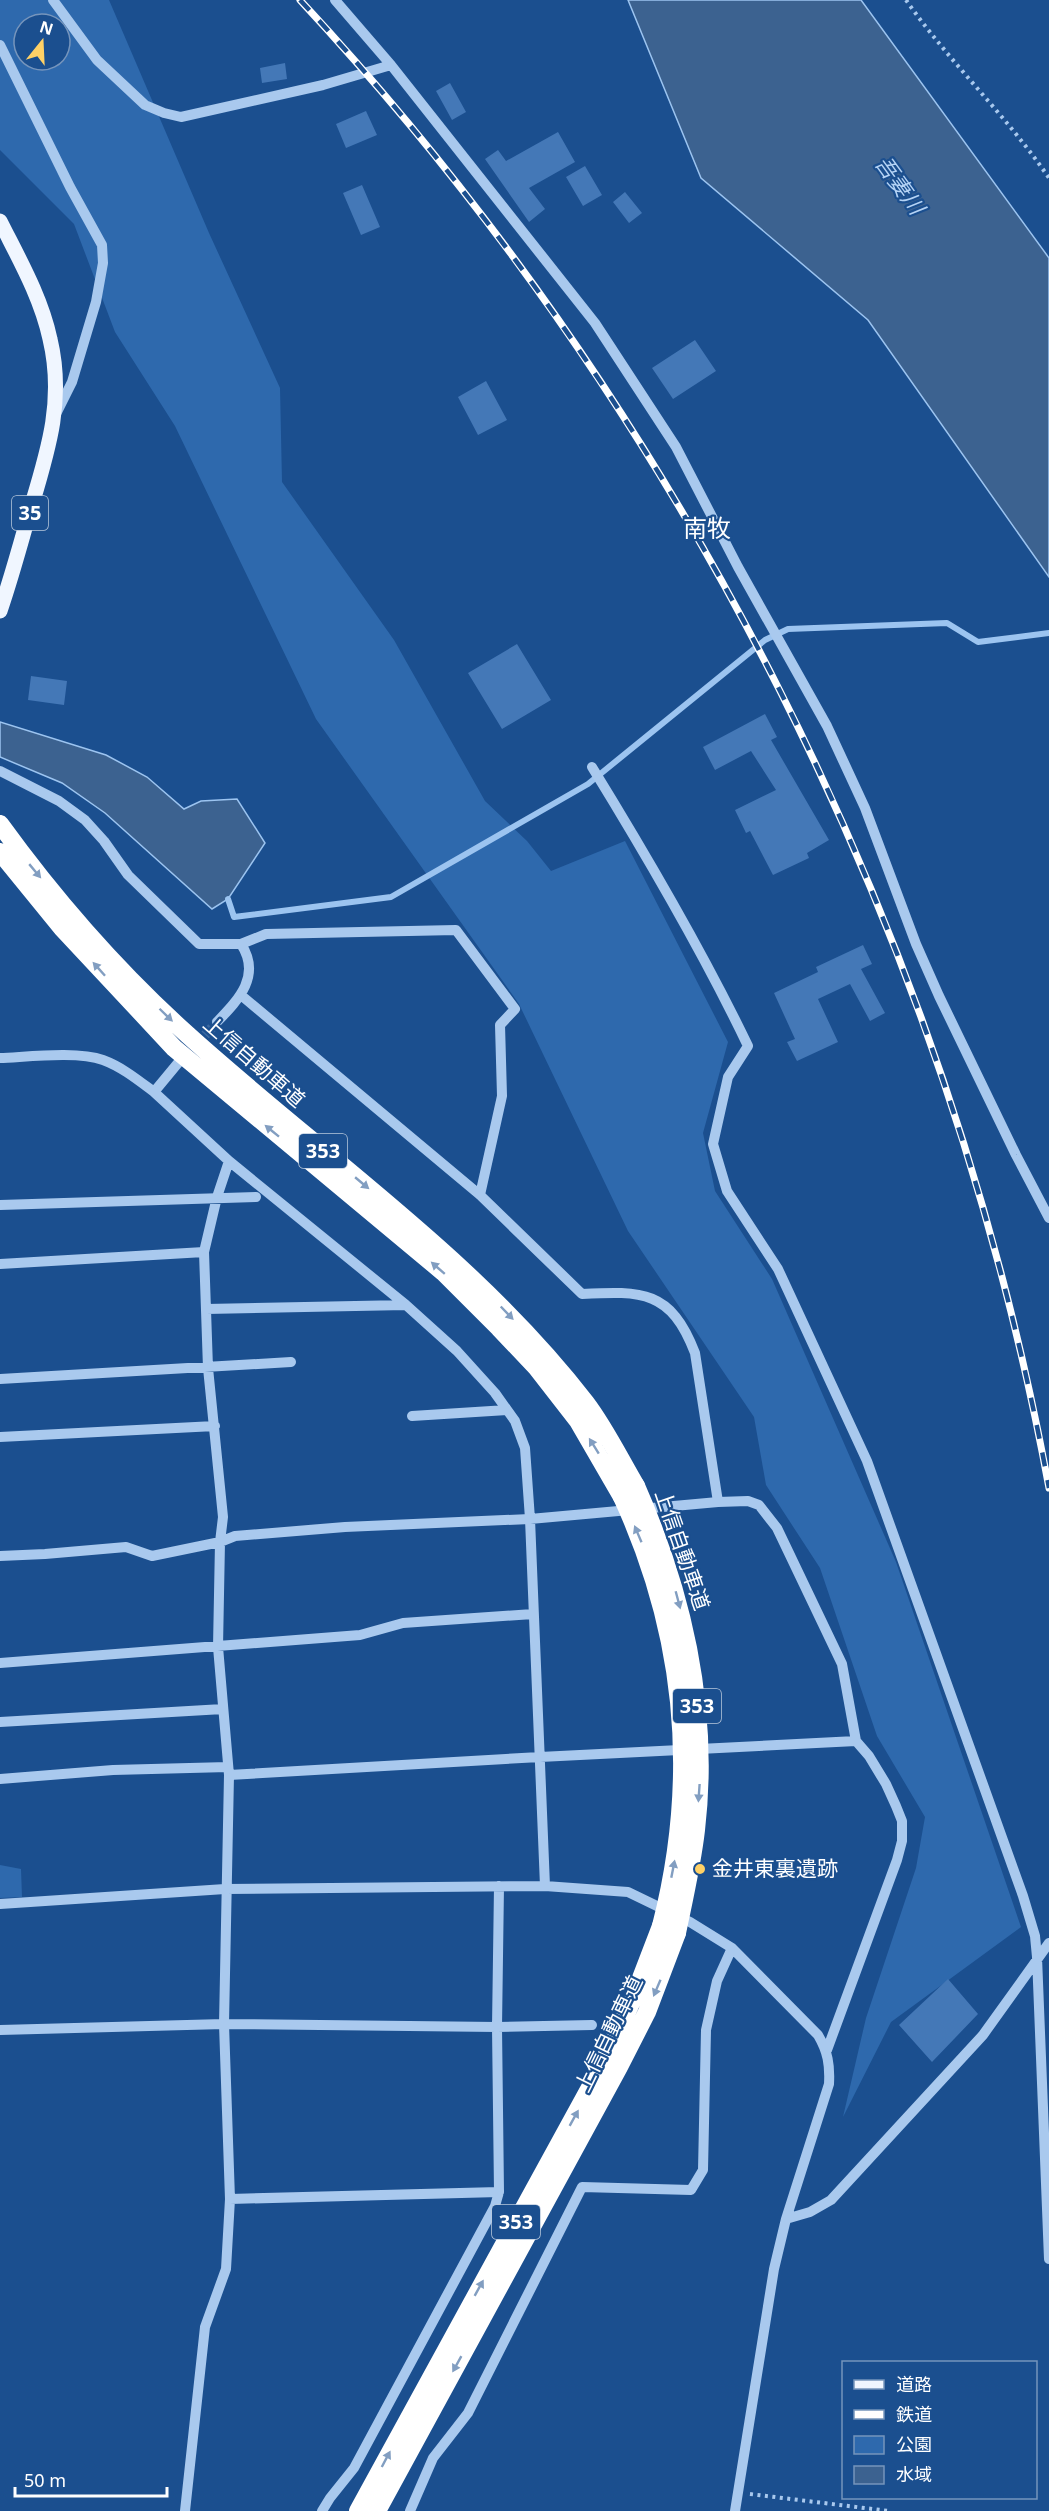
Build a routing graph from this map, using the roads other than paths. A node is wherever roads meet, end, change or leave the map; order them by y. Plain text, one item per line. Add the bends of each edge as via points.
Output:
1 (54, 0) edge
2 (335, 0) edge
3 (0, 45) edge
4 (391, 64) junction
5 (0, 222) edge
6 (56, 414) junction
7 (0, 610) edge
8 (592, 767) dead end
9 (0, 771) edge
10 (0, 824) edge
11 (0, 852) edge
12 (241, 944) junction
13 (242, 996) junction
14 (217, 1023) tunnel mouth
15 (0, 1058) edge
16 (178, 1063) dead end
17 (154, 1092) junction
18 (229, 1161) junction
19 (480, 1195) junction
20 (217, 1197) junction
21 (256, 1197) dead end
22 (0, 1205) edge
23 (1049, 1218) edge
24 (204, 1252) junction
25 (0, 1264) edge
26 (406, 1305) junction
27 (206, 1309) junction
28 (291, 1362) dead end
29 (208, 1368) junction
30 (0, 1378) edge
31 (507, 1410) junction
32 (412, 1416) dead end
33 (215, 1426) junction
34 (0, 1437) edge
35 (629, 1492) junction
36 (718, 1502) junction
37 (530, 1519) junction
38 (220, 1542) junction
39 (0, 1556) edge
40 (533, 1614) junction
41 (218, 1647) junction
42 (0, 1663) edge
43 (224, 1709) junction
44 (0, 1722) edge
45 (856, 1741) junction
46 (540, 1757) junction
47 (229, 1771) junction
48 (0, 1779) edge
49 (499, 1886) junction
50 (545, 1886) junction
51 (225, 1889) junction
52 (0, 1904) edge
53 (669, 1930) junction
54 (1049, 1943) edge
55 (732, 1948) junction
56 (1037, 1957) junction
57 (224, 2024) junction
58 (592, 2025) dead end
59 (497, 2027) junction
60 (0, 2030) edge
61 (827, 2050) junction
62 (499, 2192) junction
63 (230, 2199) junction
64 (786, 2219) junction
65 (1049, 2259) edge
66 (185, 2511) edge
67 (322, 2511) edge
68 (358, 2511) edge
69 (377, 2511) edge
70 (410, 2511) edge
71 (735, 2511) edge

1 - 4 street via 97,60 145,105 181,117 323,85
2 - 4 street
3 - 6 street via 102,245 96,302 72,382
4 - 23 street via 595,323 676,447 827,726 865,808 939,996
5 - 6 main road, 35 via 27,274 50,340 56,375
6 - 7 main road, 35
8 - 56 street via 649,860 748,1046 728,1077 713,1144 724,1182 778,1269 867,1461 1023,1896
9 - 12 street via 59,801 85,820 128,875 199,944
10 -> 35 highway, 上信自動車道 / 353 via 87,932 186,1034 440,1248 536,1344 587,1405
35 -> 11 highway, 上信自動車道 / 353 via 536,1367 499,1328 443,1272 174,1048 62,928
12 - 13 street via 249,971
12 - 19 street via 266,934 456,930 515,1009 500,1025 502,1096
13 - 14 street
13 - 19 street
15 - 17 street via 101,1059 123,1069
16 - 17 street
17 - 18 street
18 - 20 street
18 - 26 street
19 - 36 street via 582,1294 643,1294 675,1315 695,1353
20 - 21 street
20 - 22 street
20 - 24 street
24 - 25 street
24 - 27 street
26 - 27 street
26 - 31 street via 458,1351
27 - 29 street
28 - 29 street
29 - 30 street
29 - 33 street
31 - 32 street
31 - 37 street via 525,1448
33 - 34 street
33 - 38 street via 223,1517
35 - 53 highway, 上信自動車道 / 353, bridge via 673,1651 682,1723 683,1788 668,1899
36 - 37 street
36 - 45 street via 748,1501 759,1505 777,1528 842,1664
37 - 38 street via 345,1527 235,1536
37 - 40 street
38 - 39 street via 152,1556 126,1547
38 - 41 street
40 - 41 street via 403,1623 360,1635
40 - 46 street
41 - 42 street
41 - 43 street
43 - 44 street
43 - 47 street
45 - 46 street
45 - 61 street via 886,1784 902,1821 902,1841
46 - 47 street
46 - 50 street
47 - 48 street via 113,1770
47 - 51 street
49 - 50 street
49 - 51 street
49 - 59 street
50 - 55 street via 628,1893 690,1922
51 - 52 street
51 - 57 street
68 -> 53 highway, 上信自動車道 / 353 via 599,2071
53 -> 69 highway, 上信自動車道 / 353 via 647,2012 620,2067
54 - 56 street
55 - 61 street via 818,2035
55 - 70 street via 717,1981 706,2030 703,2170 691,2190 582,2187 468,2413 433,2458
56 - 64 street via 983,2035 831,2200
56 - 65 street
57 - 59 street
57 - 60 street
57 - 63 street
58 - 59 street
59 - 62 street
61 - 64 street via 829,2084
62 - 63 street
62 - 67 street via 354,2468
63 - 66 street via 226,2269 205,2327
64 - 71 street via 774,2269

